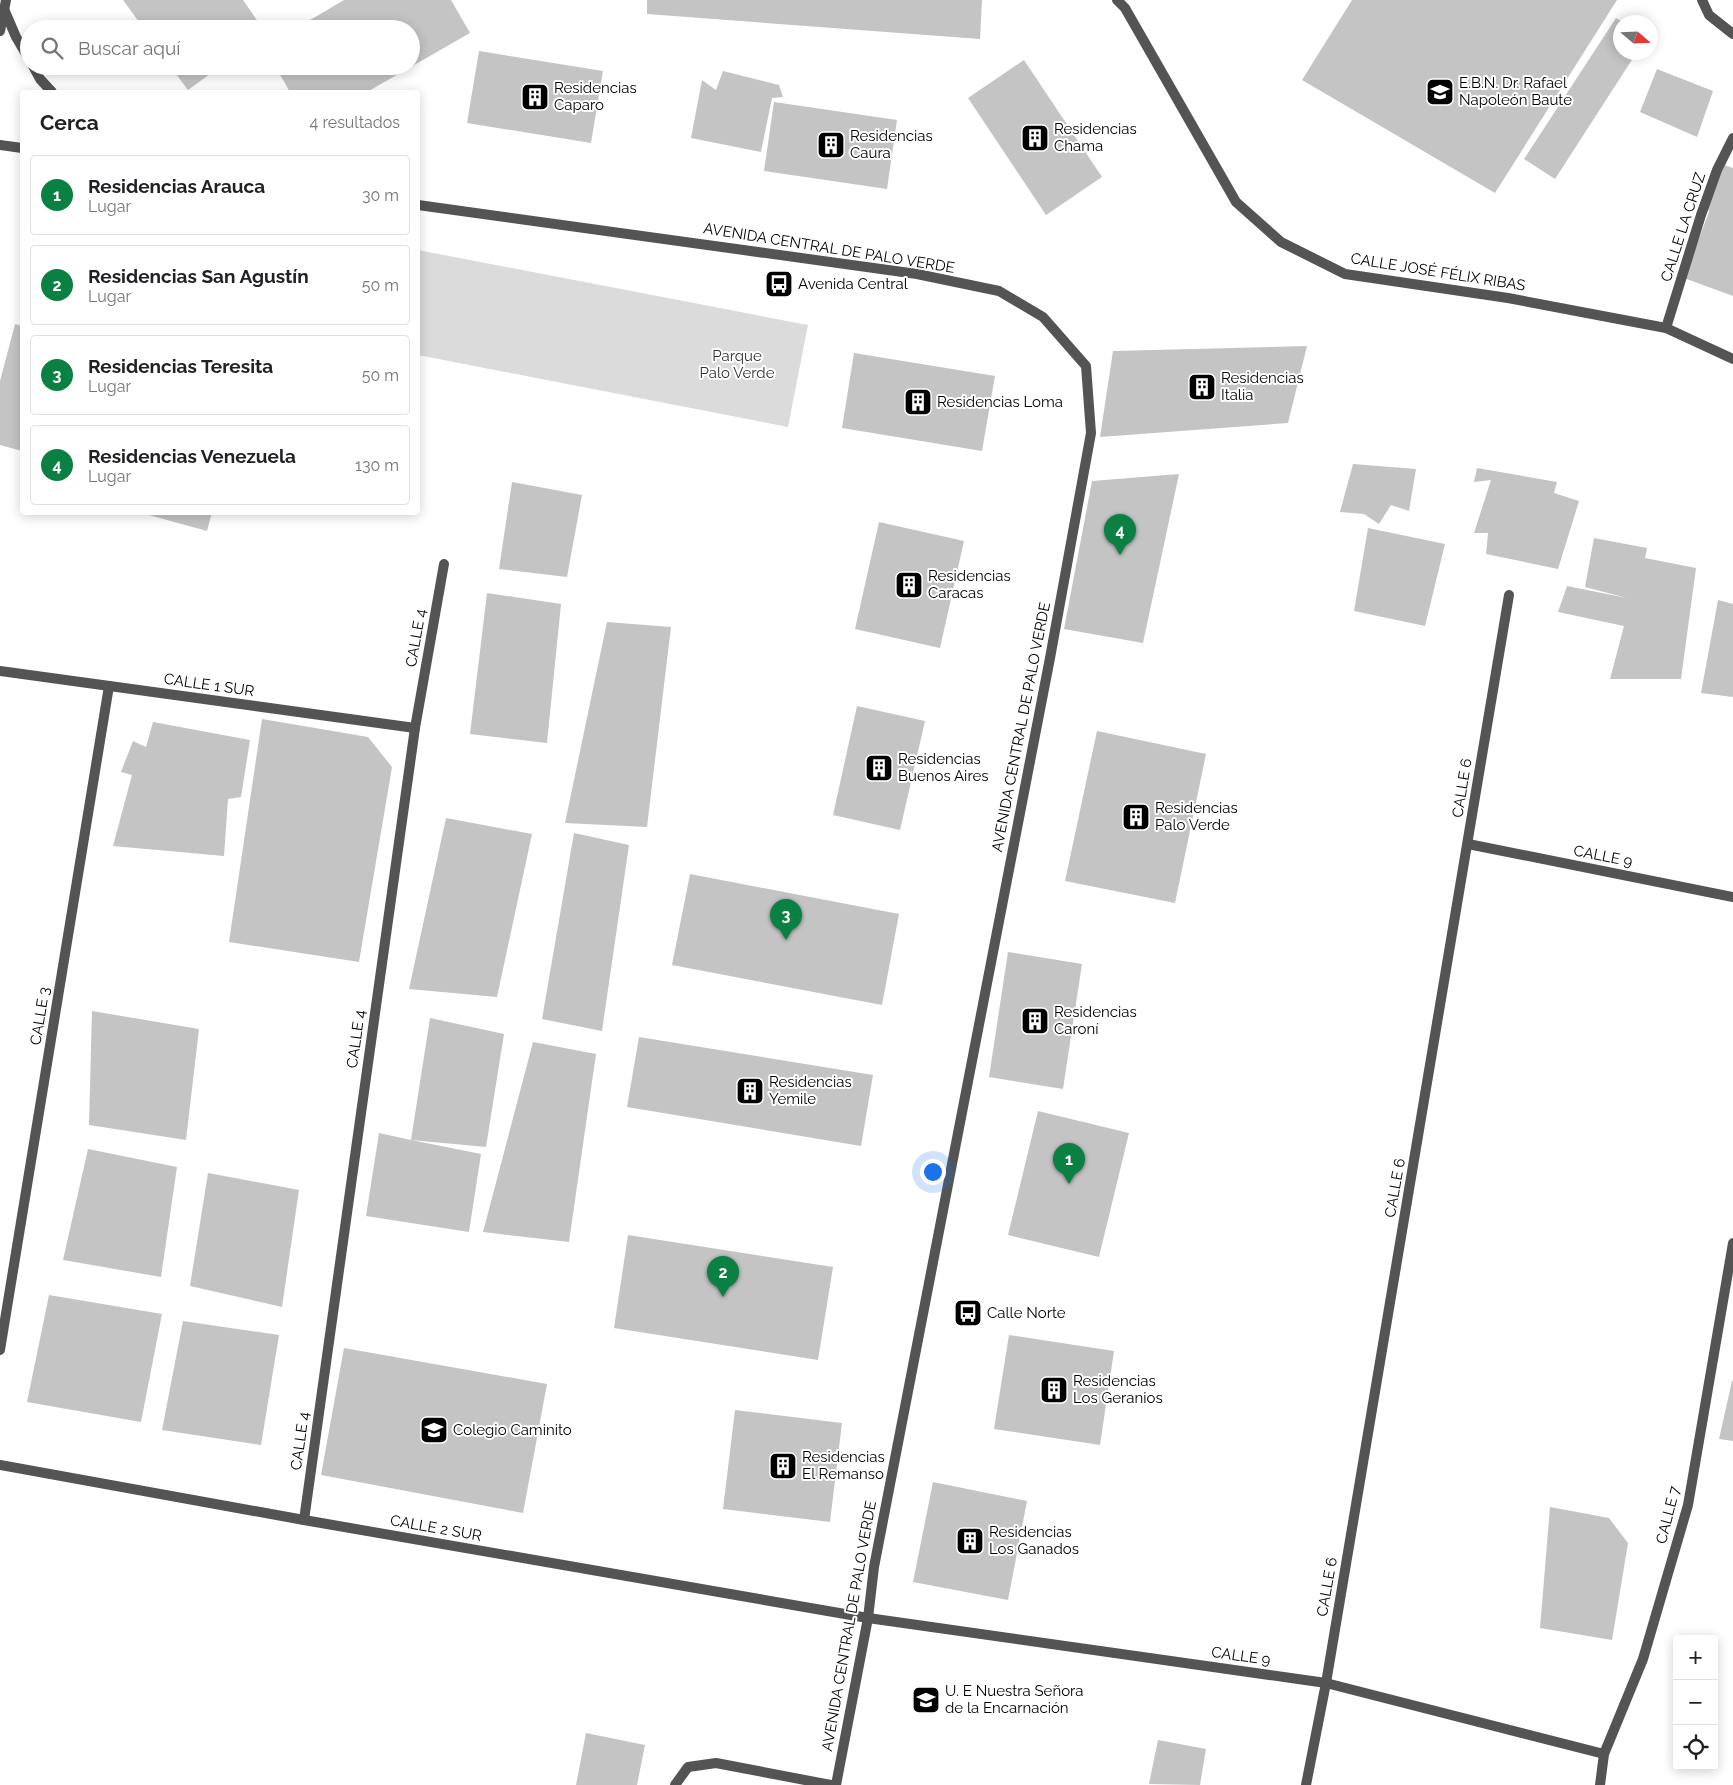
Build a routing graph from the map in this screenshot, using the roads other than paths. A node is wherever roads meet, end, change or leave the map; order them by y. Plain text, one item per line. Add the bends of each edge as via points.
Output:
1 (1117, 0) edge
2 (1702, 0) edge
3 (5, 5) edge
4 (0, 31) edge
5 (1733, 34) edge
6 (20, 44) edge
7 (38, 75) edge
8 (50, 90) edge
9 (1733, 138) edge
10 (0, 145) edge
11 (20, 148) edge
12 (420, 205) edge
13 (1666, 328) junction
14 (1733, 359) edge
15 (444, 564) dead end
16 (1509, 595) dead end
17 (0, 671) edge
18 (109, 686) junction
19 (415, 728) junction
20 (1468, 844) junction
21 (1733, 897) edge
22 (1733, 1244) edge
23 (0, 1350) edge
24 (0, 1466) edge
25 (304, 1520) junction
26 (868, 1618) junction
27 (1326, 1683) junction
28 (1604, 1754) junction
29 (675, 1785) edge
30 (831, 1785) edge
31 (836, 1785) edge
32 (1306, 1785) edge
33 (1600, 1785) edge

1 - 13 street, CALLE JOSÉ FÉLIX RIBAS via 1125,8 1236,202 1281,242 1344,274 1508,298
2 - 5 street via 1709,15
3 - 4 street
3 - 6 street
7 - 8 street
9 - 13 street, CALLE LA CRUZ via 1701,215
10 - 11 street
12 - 26 street, AVENIDA CENTRAL DE PALO VERDE via 917,274 999,292 1044,317 1086,366 1091,434 876,1558
13 - 14 street, CALLE JOSÉ FÉLIX RIBAS
15 - 19 street, CALLE 4
16 - 20 street, CALLE 6
17 - 18 street, CALLE 1 SUR
18 - 19 street, CALLE 1 SUR
18 - 23 street, CALLE 3
19 - 25 street, CALLE 4
20 - 21 street, CALLE 9
20 - 27 street, CALLE 6
22 - 28 street, CALLE 7 via 1688,1504 1643,1659
24 - 25 street, CALLE 2 SUR
25 - 26 street, CALLE 2 SUR
26 - 27 street, CALLE 9
26 - 31 street, AVENIDA CENTRAL DE PALO VERDE
27 - 28 street, CALLE 9
27 - 32 street, CALLE 6
28 - 33 street, CALLE 7
29 - 30 street via 688,1767 716,1763

